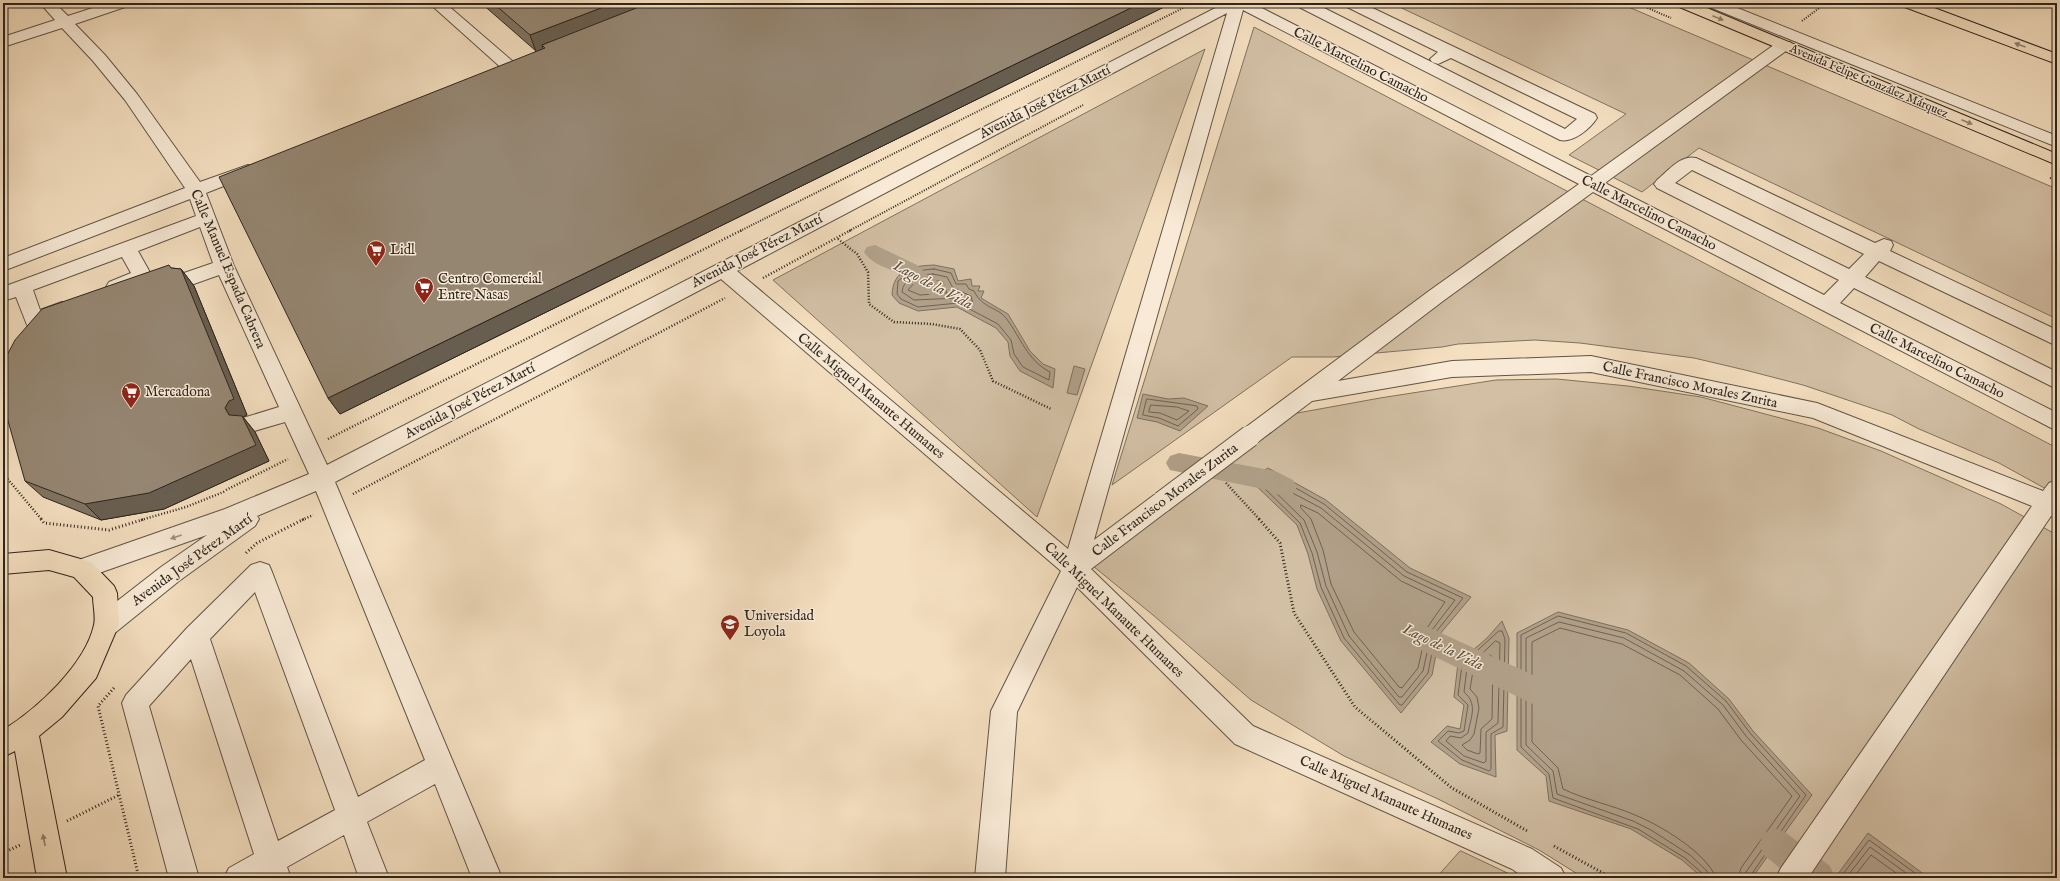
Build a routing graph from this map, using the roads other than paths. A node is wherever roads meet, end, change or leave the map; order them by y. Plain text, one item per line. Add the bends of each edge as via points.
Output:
1 (47, 3) edge
2 (123, 3) edge
3 (436, 3) edge
4 (1237, 3) edge
5 (1242, 3) edge
6 (1307, 3) edge
7 (1350, 3) edge
8 (1682, 3) edge
9 (1712, 3) edge
10 (1907, 3) edge
11 (66, 22) junction
12 (3, 42) edge
13 (1784, 46) junction
14 (1456, 48) junction
15 (2057, 59) edge
16 (1427, 66) junction
17 (512, 69) edge
18 (1398, 84) junction
19 (2057, 142) edge
20 (2057, 160) edge
21 (262, 164) edge
22 (1592, 184) junction
23 (196, 190) junction
24 (205, 219) junction
25 (127, 247) junction
26 (1880, 249) junction
27 (3, 265) edge
28 (224, 266) junction
29 (722, 269) junction
30 (191, 278) dead end
31 (1852, 278) junction
32 (22, 287) junction
33 (3, 294) edge
34 (99, 294) edge
35 (77, 302) edge
36 (1826, 304) junction
37 (2057, 339) edge
38 (2057, 381) edge
39 (1306, 394) junction
40 (290, 412) junction
41 (2057, 423) edge
42 (251, 424) dead end
43 (322, 478) junction
44 (278, 498) junction
45 (2054, 500) edge
46 (3, 564) edge
47 (1074, 568) junction
48 (82, 569) junction
49 (107, 624) junction
50 (196, 636) junction
51 (14, 737) edge
52 (441, 766) junction
53 (351, 816) junction
54 (273, 869) edge
55 (52, 878) edge
56 (184, 878) edge
57 (239, 878) edge
58 (374, 878) edge
59 (487, 878) edge
60 (990, 878) edge
61 (1551, 878) edge
62 (1791, 878) edge

1 - 11 street, Calle Manuel Espada Cabrera
2 - 11 street
3 - 17 street
4 - 29 street, Avenida José Pérez Martí
4 - 47 street
5 - 18 street, Calle Marcelino Camacho
6 - 16 street via 1304,4
7 - 14 street
8 -> 13 main road, Avenida Felipe González Márquez
9 - 19 street
15 -> 10 main road
11 - 12 street
11 - 23 street, Calle Manuel Espada Cabrera via 131,97
13 -> 20 main road, Avenida Felipe González Márquez
13 - 22 street, Calle Francisco Morales Zurita
14 - 16 street
14 - 16 street via 1589,118 1566,136
16 - 18 street
18 - 22 street, Calle Marcelino Camacho
21 - 23 street
22 - 36 street, Calle Marcelino Camacho
22 - 39 street, Calle Francisco Morales Zurita via 1436,296
23 - 24 street, Calle Manuel Espada Cabrera
23 - 27 street
24 - 25 street
24 - 28 street, Calle Manuel Espada Cabrera
25 - 32 street
25 - 34 street via 142,276
26 - 31 street
26 - 31 street via 1690,162 1663,184
26 - 37 street
28 - 30 street
28 - 40 street, Calle Manuel Espada Cabrera
29 - 43 street, Avenida José Pérez Martí
29 - 47 street, Calle Miguel Manaute Humanes
31 - 36 street
31 - 38 street
32 - 33 street
32 - 35 street via 34,320
36 - 41 street, Calle Marcelino Camacho
39 - 45 street, Calle Francisco Morales Zurita via 1452,369 1591,364 1817,411
39 - 47 street, Calle Francisco Morales Zurita, bridge
40 - 42 street
40 - 43 street, Calle Manuel Espada Cabrera
43 - 44 street, Avenida José Pérez Martí
43 - 52 street, Calle Manuel Espada Cabrera
44 -> 48 street, Avenida José Pérez Martí via 213,524
44 - 49 street, Avenida José Pérez Martí via 170,574
45 - 62 street via 1917,692
46 - 48 main road via 49,560
47 - 60 street, Calle Francisco Morales Zurita via 1004,711
47 - 61 street, Calle Miguel Manaute Humanes via 1244,735 1522,859
48 - 49 main road via 105,593
49 - 51 main road via 87,670 53,708
50 - 53 street via 260,572
50 - 54 street
50 - 56 street via 135,703
55 -> 51 main road
52 - 53 street
52 - 59 street, Calle Manuel Espada Cabrera
53 - 54 street
53 - 58 street
54 - 57 street

